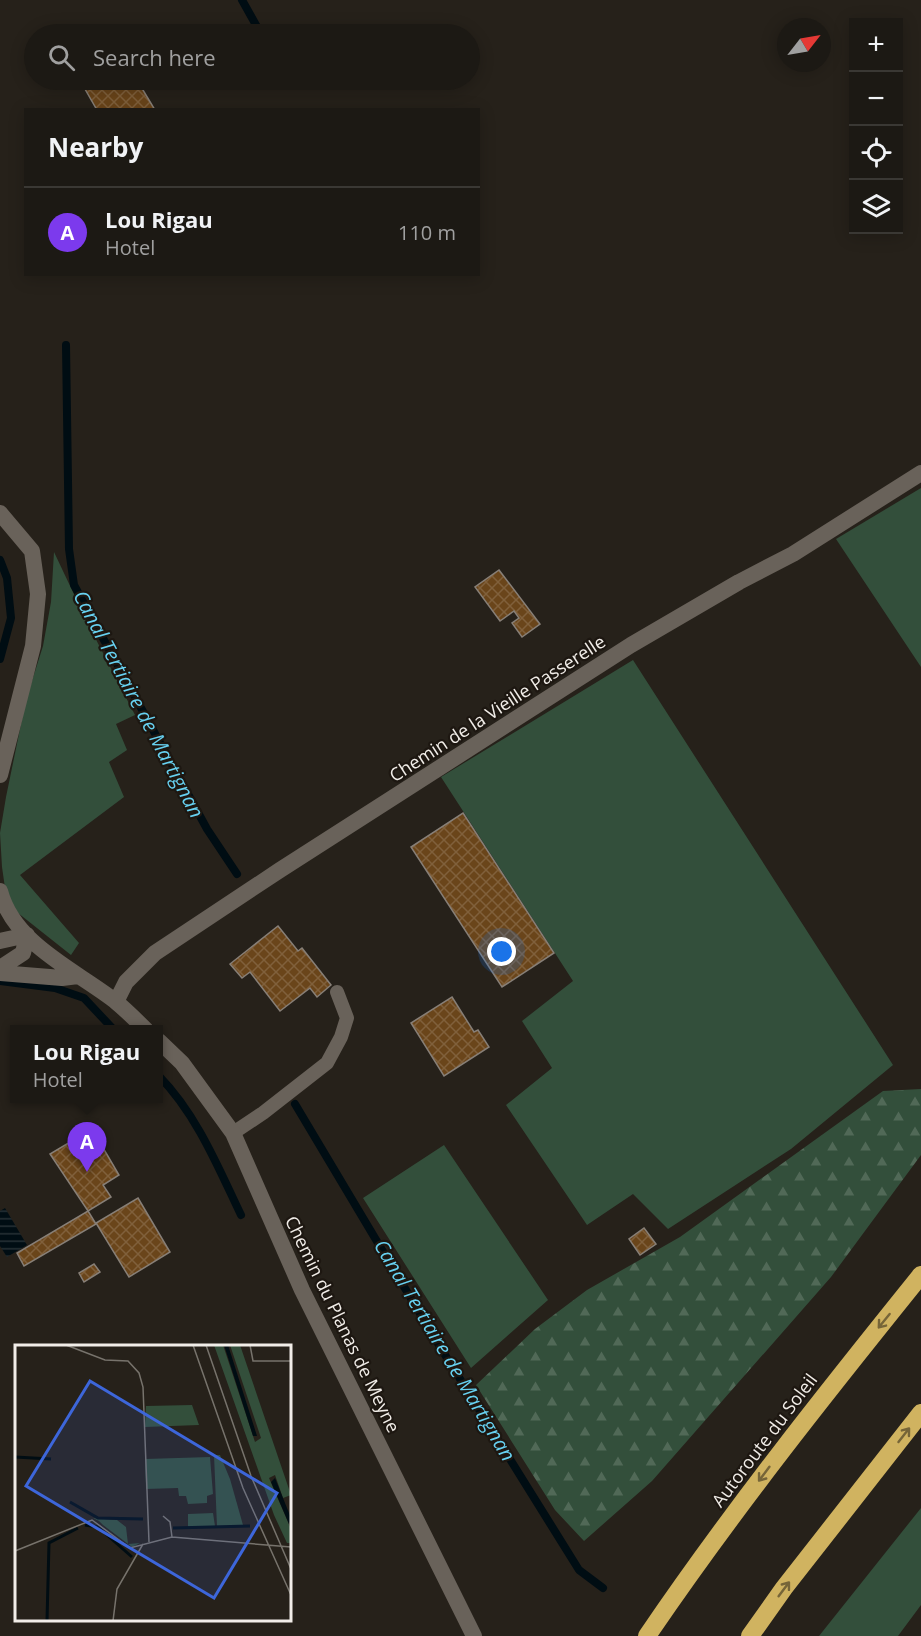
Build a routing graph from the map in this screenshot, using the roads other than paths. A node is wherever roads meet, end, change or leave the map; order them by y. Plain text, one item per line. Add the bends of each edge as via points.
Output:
1 (921, 473) edge
2 (0, 513) edge
3 (0, 775) edge
4 (0, 891) edge
5 (27, 935) junction
6 (0, 941) edge
7 (0, 970) edge
8 (78, 976) junction
9 (337, 992) dead end
10 (116, 1002) junction
11 (142, 1025) edge
12 (163, 1045) edge
13 (233, 1133) junction
14 (921, 1275) edge
15 (921, 1413) edge
16 (474, 1636) edge
17 (647, 1636) edge
18 (750, 1636) edge

1 - 10 street, Chemin de la Vieille Passerelle via 793,554 631,645 261,883 155,953 126,982
2 - 3 street via 32,551 38,594 33,646
4 - 5 street via 4,907
5 - 6 street
5 - 7 street via 22,953
5 - 8 street
7 - 8 street via 63,978
8 - 10 street
9 - 13 lane via 347,1018 327,1063
10 - 11 street
12 - 13 street, Chemin du Planas de Meyne via 182,1063
13 - 16 street, Chemin du Planas de Meyne via 302,1290
14 -> 17 highway, Autoroute du Soleil via 824,1395
18 -> 15 highway

